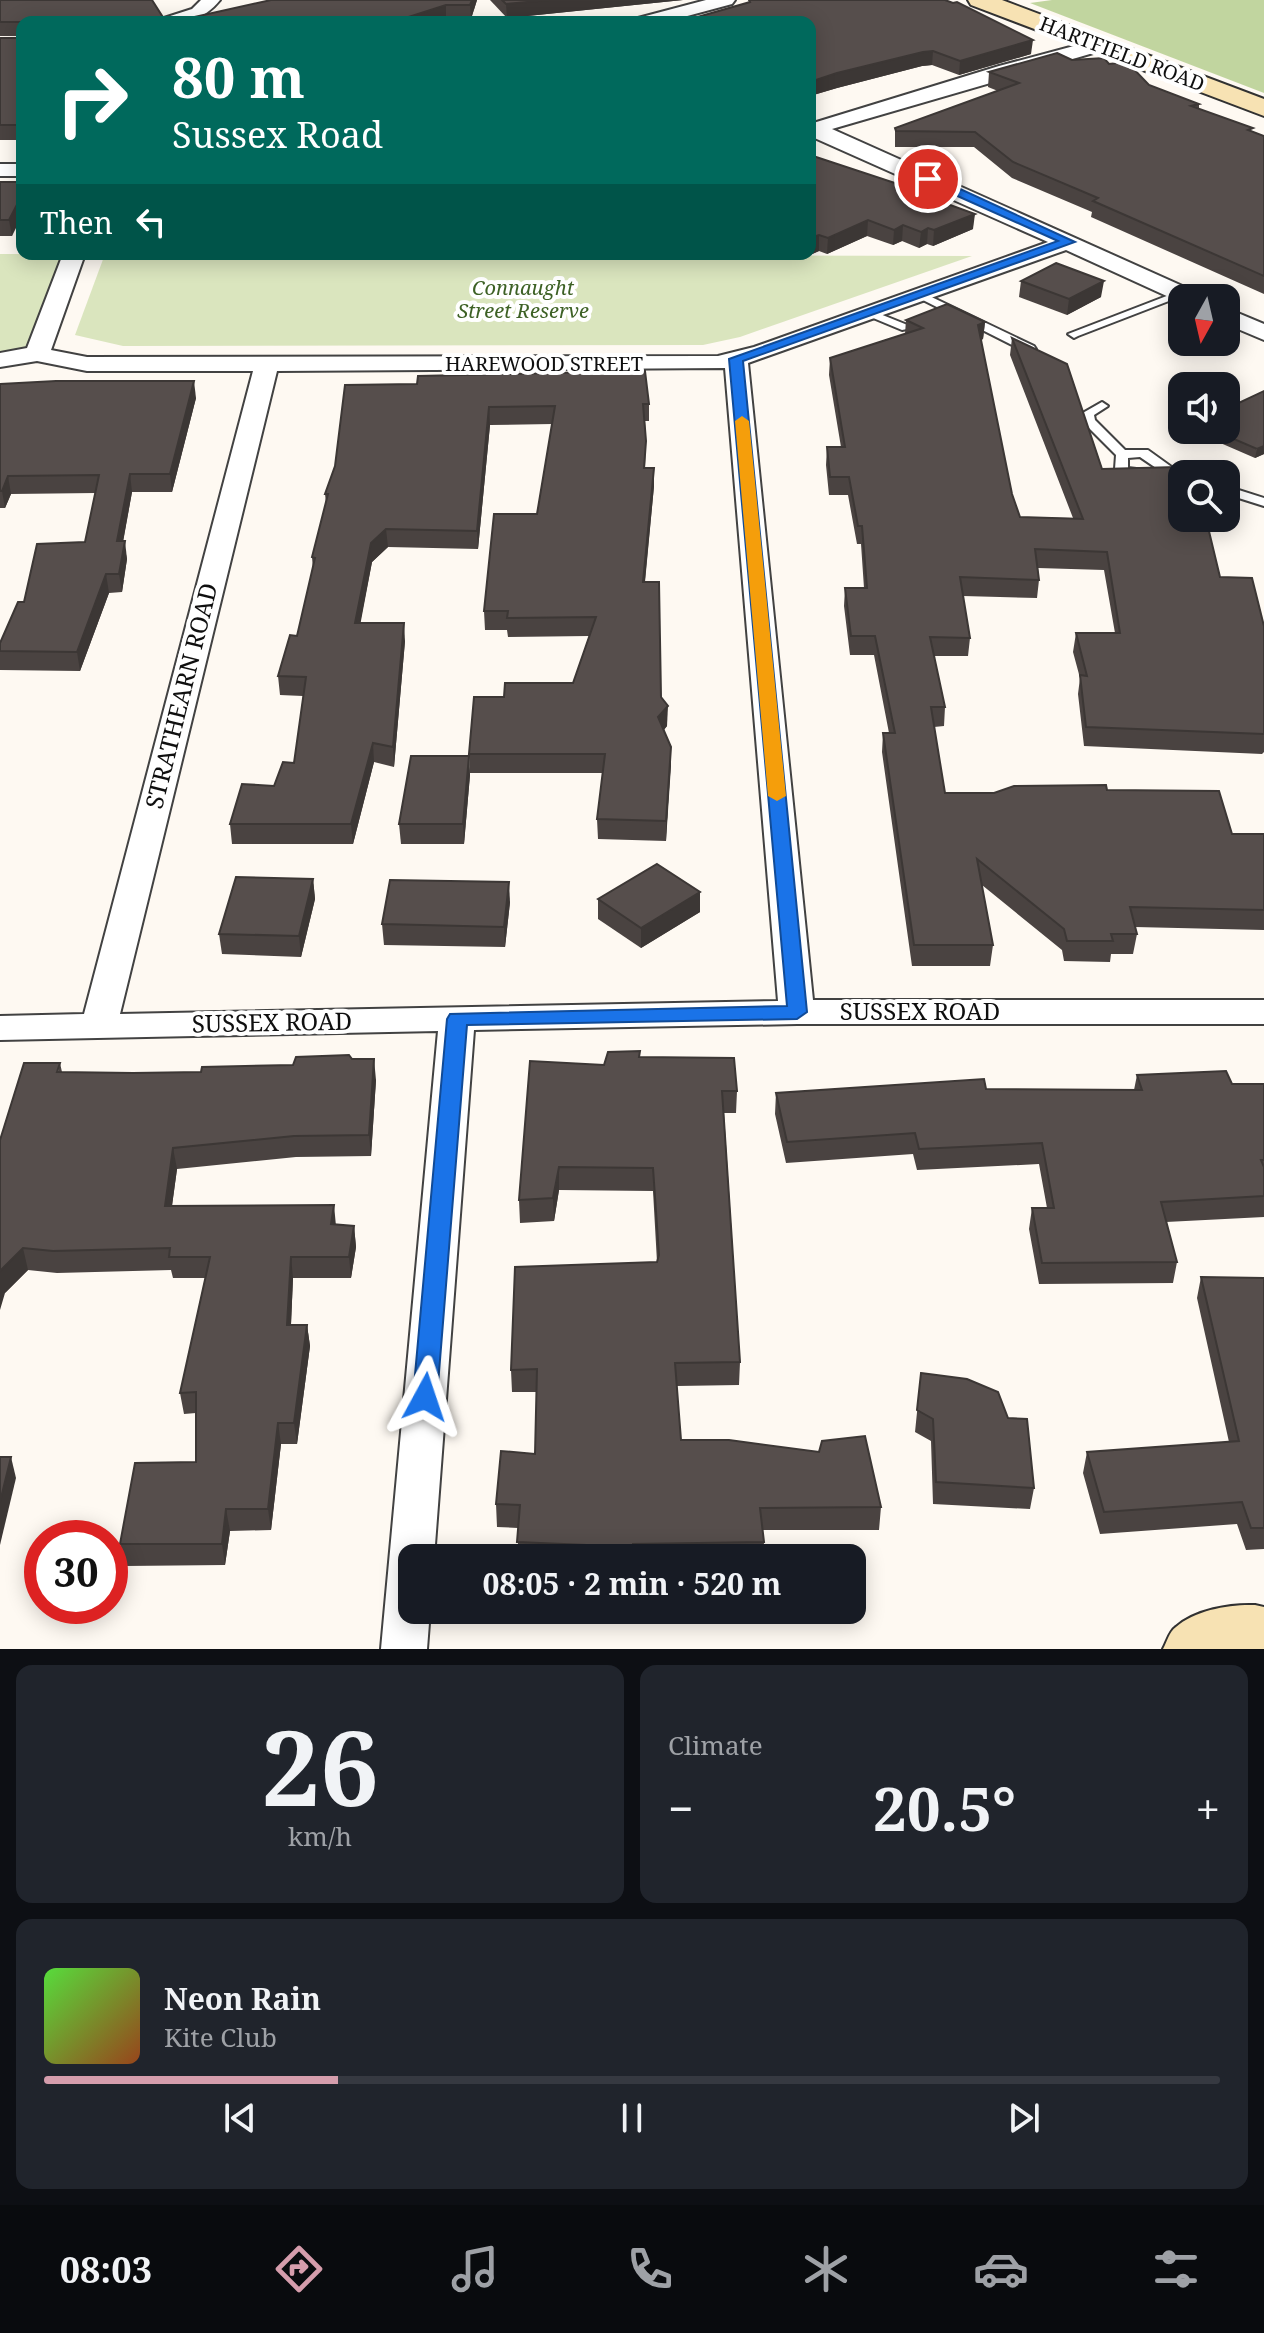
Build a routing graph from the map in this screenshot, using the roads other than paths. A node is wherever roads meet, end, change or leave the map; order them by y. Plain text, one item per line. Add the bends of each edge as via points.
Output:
1 (211, 0) edge
2 (726, 0) edge
3 (980, 0) edge
4 (189, 16) edge
5 (666, 16) edge
6 (1093, 43) junction
7 (1264, 108) edge
8 (816, 128) edge
9 (816, 131) edge
10 (1069, 242) junction
11 (72, 260) edge
12 (1168, 288) edge
13 (921, 295) junction
14 (1168, 302) edge
15 (870, 313) junction
16 (1240, 322) edge
17 (906, 328) edge
18 (1264, 333) edge
19 (1074, 334) dead end
20 (37, 354) junction
21 (1047, 357) edge
22 (736, 359) junction
23 (0, 360) edge
24 (266, 366) junction
25 (1102, 406) dead end
26 (1122, 454) junction
27 (1168, 469) edge
28 (1168, 475) edge
29 (1240, 494) edge
30 (1264, 502) edge
31 (797, 1012) junction
32 (1264, 1012) edge
33 (457, 1019) junction
34 (99, 1026) junction
35 (0, 1028) edge
36 (1264, 1634) edge
37 (404, 1649) edge
38 (1195, 1649) edge

1 - 4 street
2 - 5 street
3 - 6 street, HARTFIELD ROAD
6 - 7 street, HARTFIELD ROAD
6 - 8 street
9 - 10 street
10 - 12 street
10 - 13 street, HAREWOOD STREET
11 - 20 street
13 - 15 street, HAREWOOD STREET
13 - 21 lane
14 - 19 lane
15 - 17 lane
15 - 22 street, HAREWOOD STREET
16 - 18 street
20 - 23 street, HAREWOOD STREET
20 - 24 street, HAREWOOD STREET via 87,364
22 - 24 street, HAREWOOD STREET via 688,364
22 - 31 street
24 - 34 street, STRATHEARN ROAD
25 - 26 lane via 1087,414 1089,421
26 - 27 lane via 1143,453
26 - 28 lane via 1125,473
29 - 30 lane
31 - 32 street, SUSSEX ROAD
31 - 33 street, SUSSEX ROAD
33 - 34 street, SUSSEX ROAD
33 - 37 street
34 - 35 street, SUSSEX ROAD
36 - 38 street via 1226,1633

